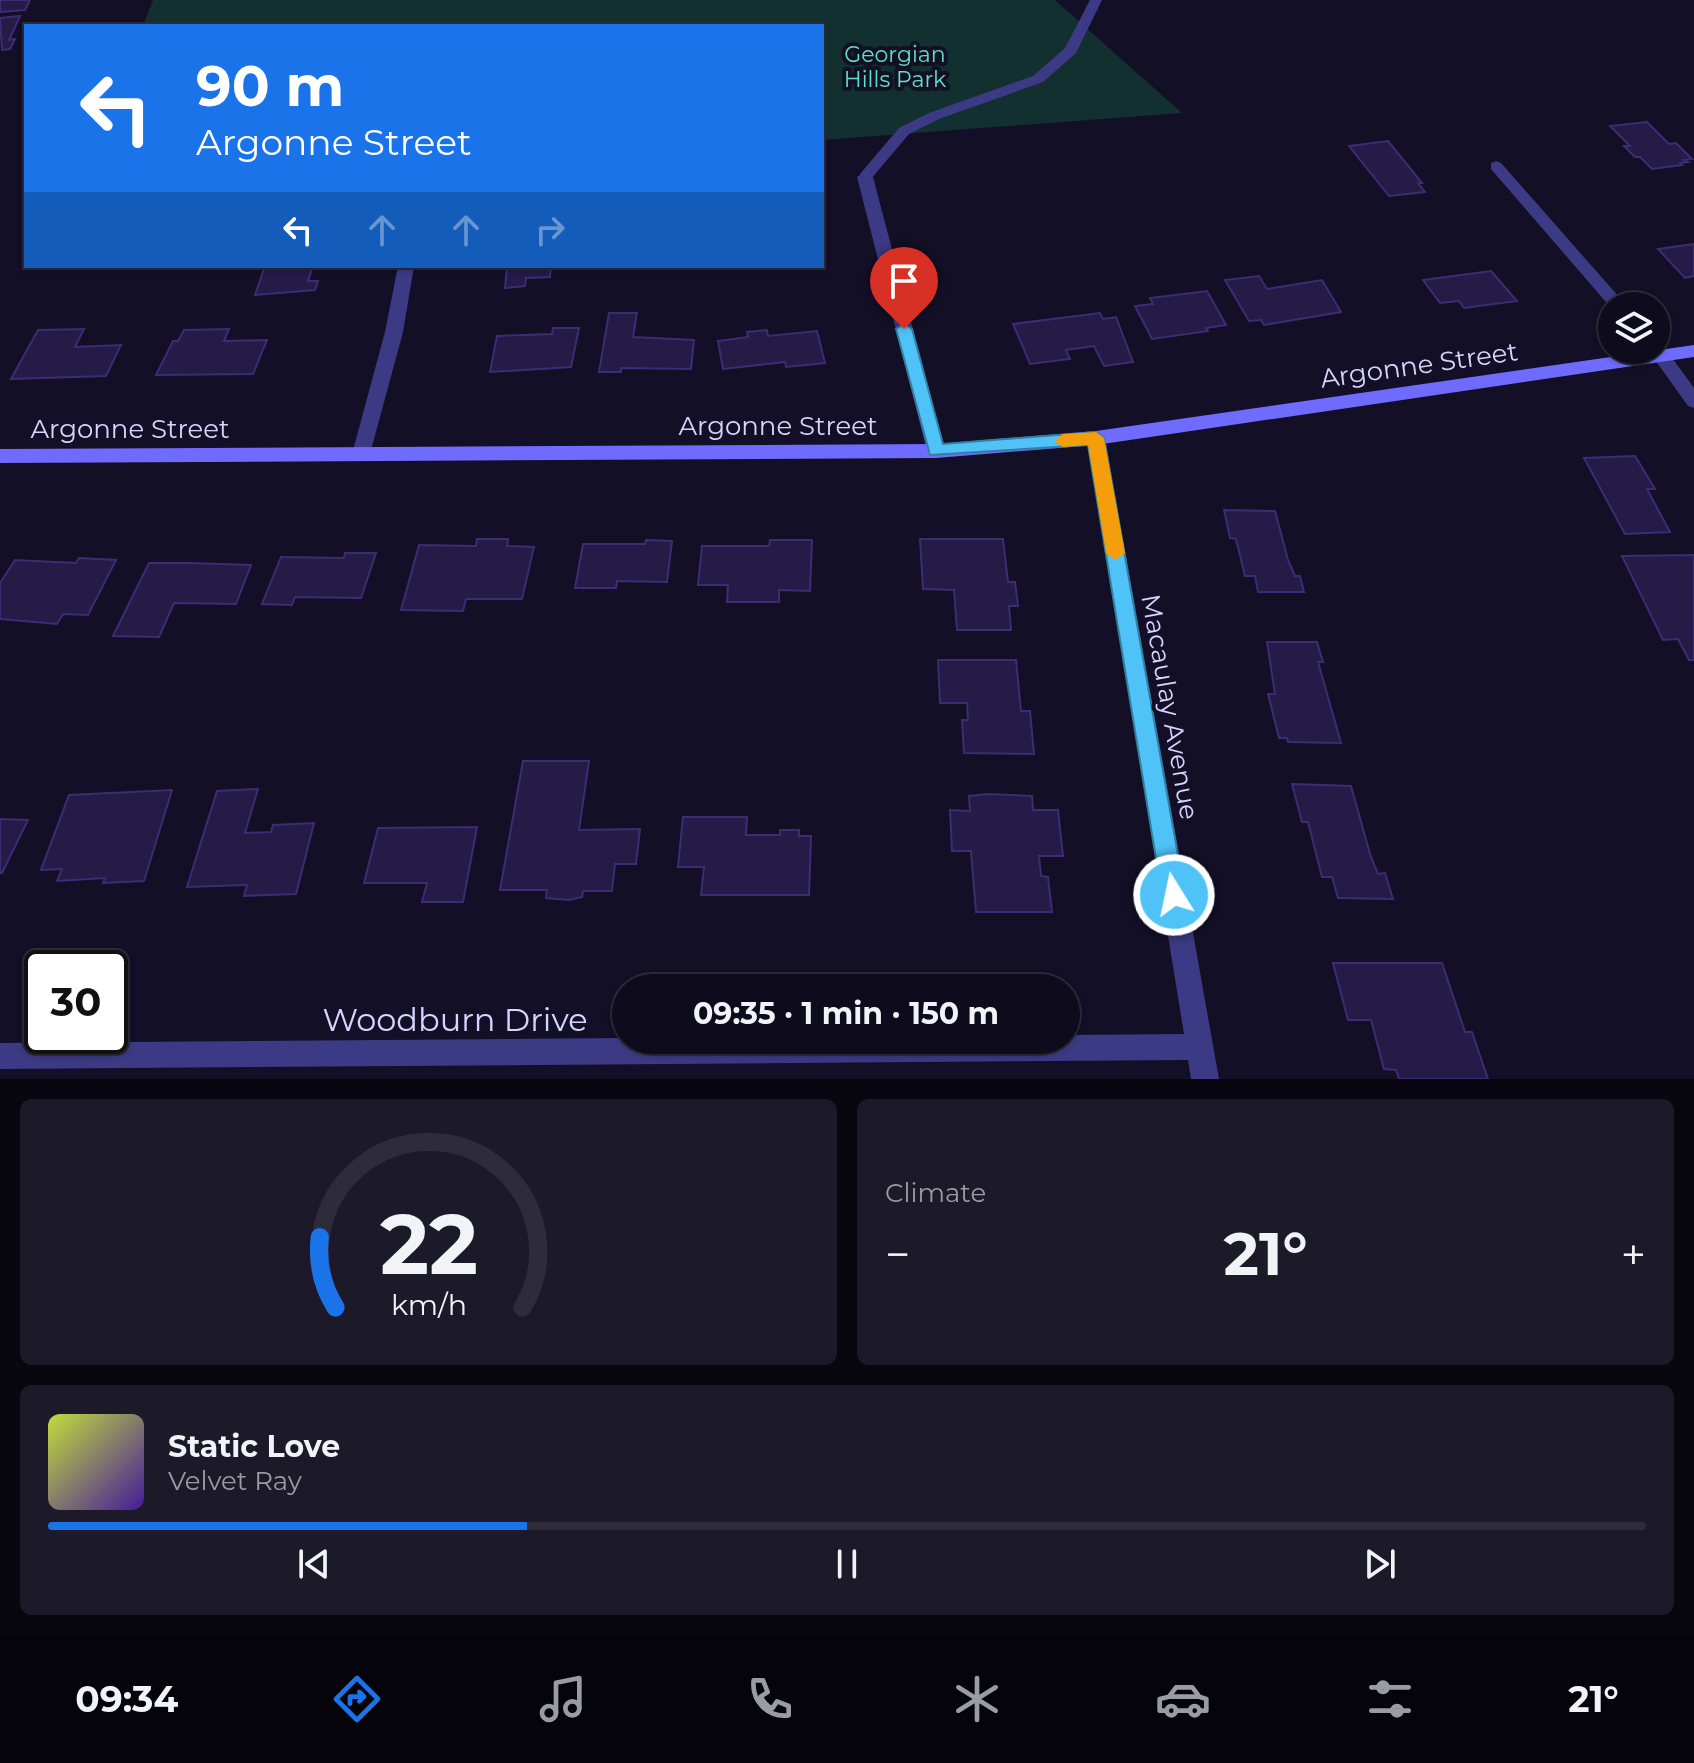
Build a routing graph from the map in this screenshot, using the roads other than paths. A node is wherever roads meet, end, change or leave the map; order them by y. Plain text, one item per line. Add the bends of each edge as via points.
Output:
1 (1096, 0) edge
2 (1496, 166) dead end
3 (406, 268) edge
4 (1607, 292) edge
5 (1694, 351) edge
6 (1670, 352) edge
7 (1598, 361) edge
8 (1668, 364) edge
9 (1694, 401) edge
10 (1096, 438) junction
11 (936, 451) junction
12 (361, 454) junction
13 (0, 456) edge
14 (1200, 1047) junction
15 (0, 1056) edge
16 (1205, 1079) edge

1 - 11 street via 1071,50 1038,79 904,131 865,177
2 - 4 street
3 - 12 street
5 - 6 street, Argonne Street
7 - 10 street, Argonne Street
8 - 9 street
10 - 11 street, Argonne Street
10 - 14 street, Macaulay Avenue
11 - 12 street, Argonne Street
12 - 13 street, Argonne Street
14 - 15 street, Woodburn Drive
14 - 16 street, Macaulay Avenue

